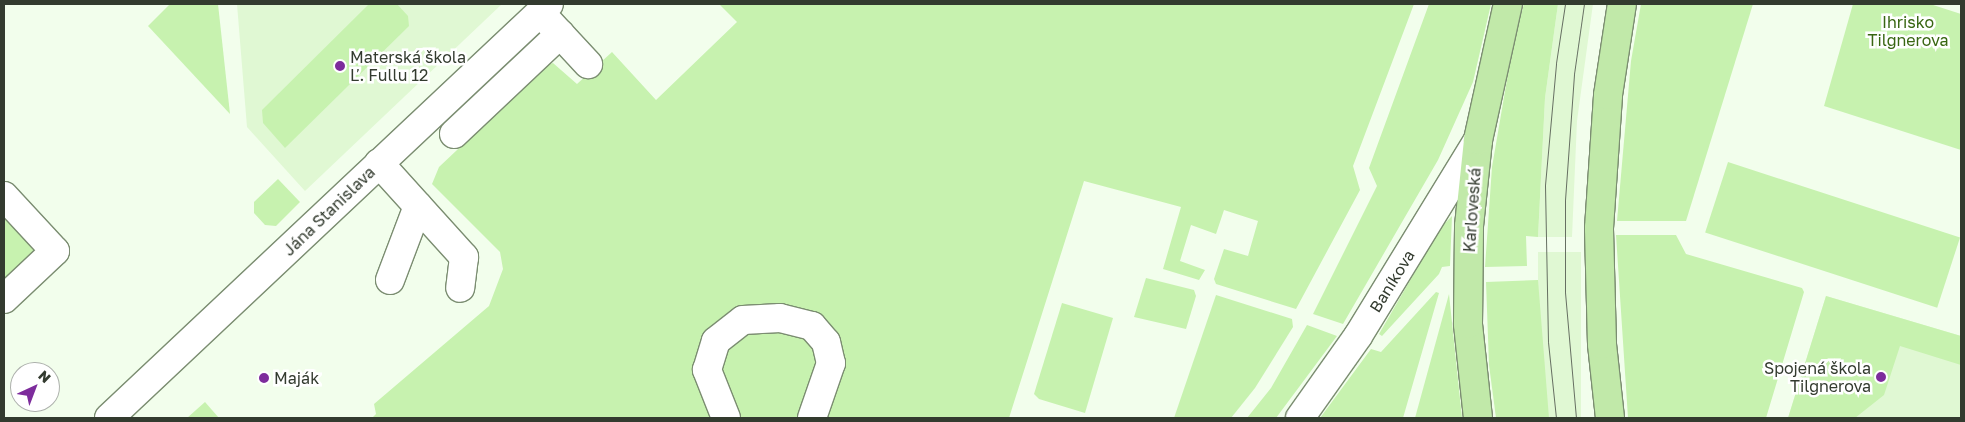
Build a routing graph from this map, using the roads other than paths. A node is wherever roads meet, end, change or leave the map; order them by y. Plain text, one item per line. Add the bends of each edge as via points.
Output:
1 (1508, 4) edge
2 (1622, 4) edge
3 (544, 8) edge
4 (560, 34) junction
5 (588, 64) dead end
6 (454, 134) dead end
7 (1478, 140) junction
8 (379, 163) junction
9 (4, 196) edge
10 (418, 206) junction
11 (390, 280) dead end
12 (460, 288) dead end
13 (4, 300) edge
14 (109, 418) edge
15 (726, 418) edge
16 (812, 418) edge
17 (1300, 418) edge
18 (1478, 418) edge
19 (1610, 418) edge

1 - 7 main road, Karloveská
2 - 19 main road via 1608,95 1598,228 1602,344
3 - 4 street
3 - 8 street, Jána Stanislava
4 - 5 street
4 - 6 street
7 - 17 street, Baníkova via 1358,336
7 - 18 main road, Karloveská via 1469,226 1468,282 1468,324
8 - 10 street
8 - 14 street, Jána Stanislava
9 - 13 street via 55,251
10 - 11 street
10 - 12 street via 464,257
15 - 16 street via 707,370 716,341 743,320 780,318 812,326 826,342 831,363

